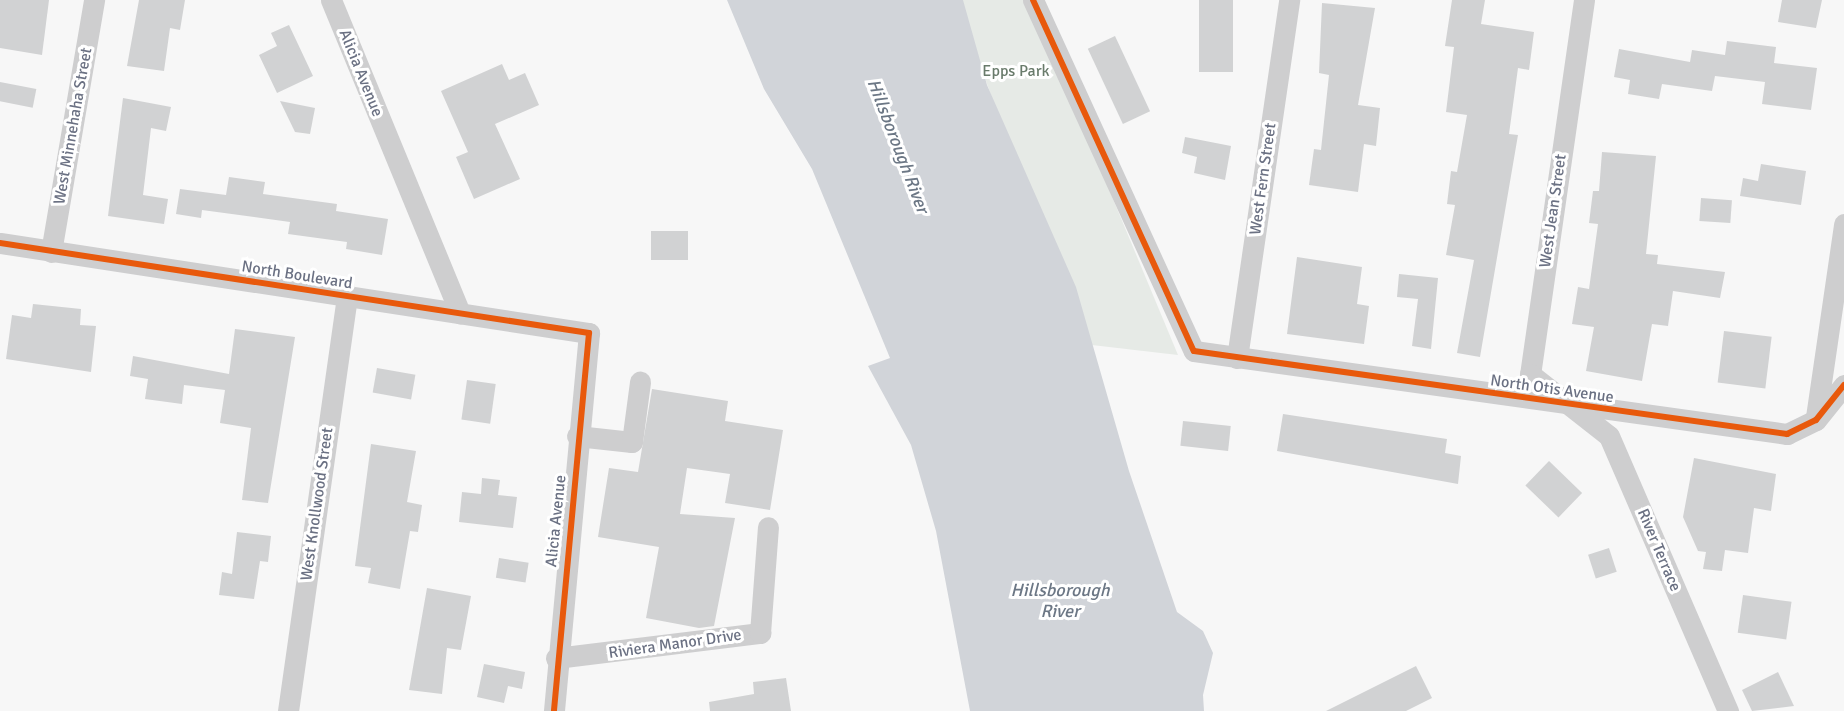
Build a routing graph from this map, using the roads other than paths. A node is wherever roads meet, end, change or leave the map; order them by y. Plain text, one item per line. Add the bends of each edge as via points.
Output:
1 (94, 0) edge
2 (331, 0) edge
3 (1033, 0) edge
4 (1289, 0) edge
5 (1584, 0) edge
6 (1844, 224) edge
7 (0, 243) edge
8 (51, 252) junction
9 (346, 296) junction
10 (460, 313) junction
11 (589, 333) joint
12 (1237, 358) junction
13 (640, 382) dead end
14 (1844, 385) edge
15 (1568, 405) junction
16 (1816, 420) junction
17 (578, 436) junction
18 (768, 526) dead end
19 (556, 658) junction
20 (288, 711) edge
21 (554, 711) edge
22 (1728, 711) edge

1 - 8 street, West Minnehaha Street
2 - 10 street, Alicia Avenue
3 - 12 street, North Otis Avenue via 1194,351
4 - 12 street, West Fern Street
5 - 15 street, West Jean Street via 1530,374
6 - 16 street
7 - 8 street, North Boulevard
8 - 9 street, North Boulevard
9 - 10 street, North Boulevard
9 - 20 street, West Knollwood Street
10 - 11 street, North Boulevard
11 - 17 street, Alicia Avenue
12 - 15 street, North Otis Avenue
13 - 17 street via 632,442
14 - 16 street, North Otis Avenue
15 - 16 street, North Otis Avenue via 1787,435
15 - 22 street, River Terrace via 1609,436
17 - 19 street, Alicia Avenue
18 - 19 street, Riviera Manor Drive via 760,633
19 - 21 street, Alicia Avenue

